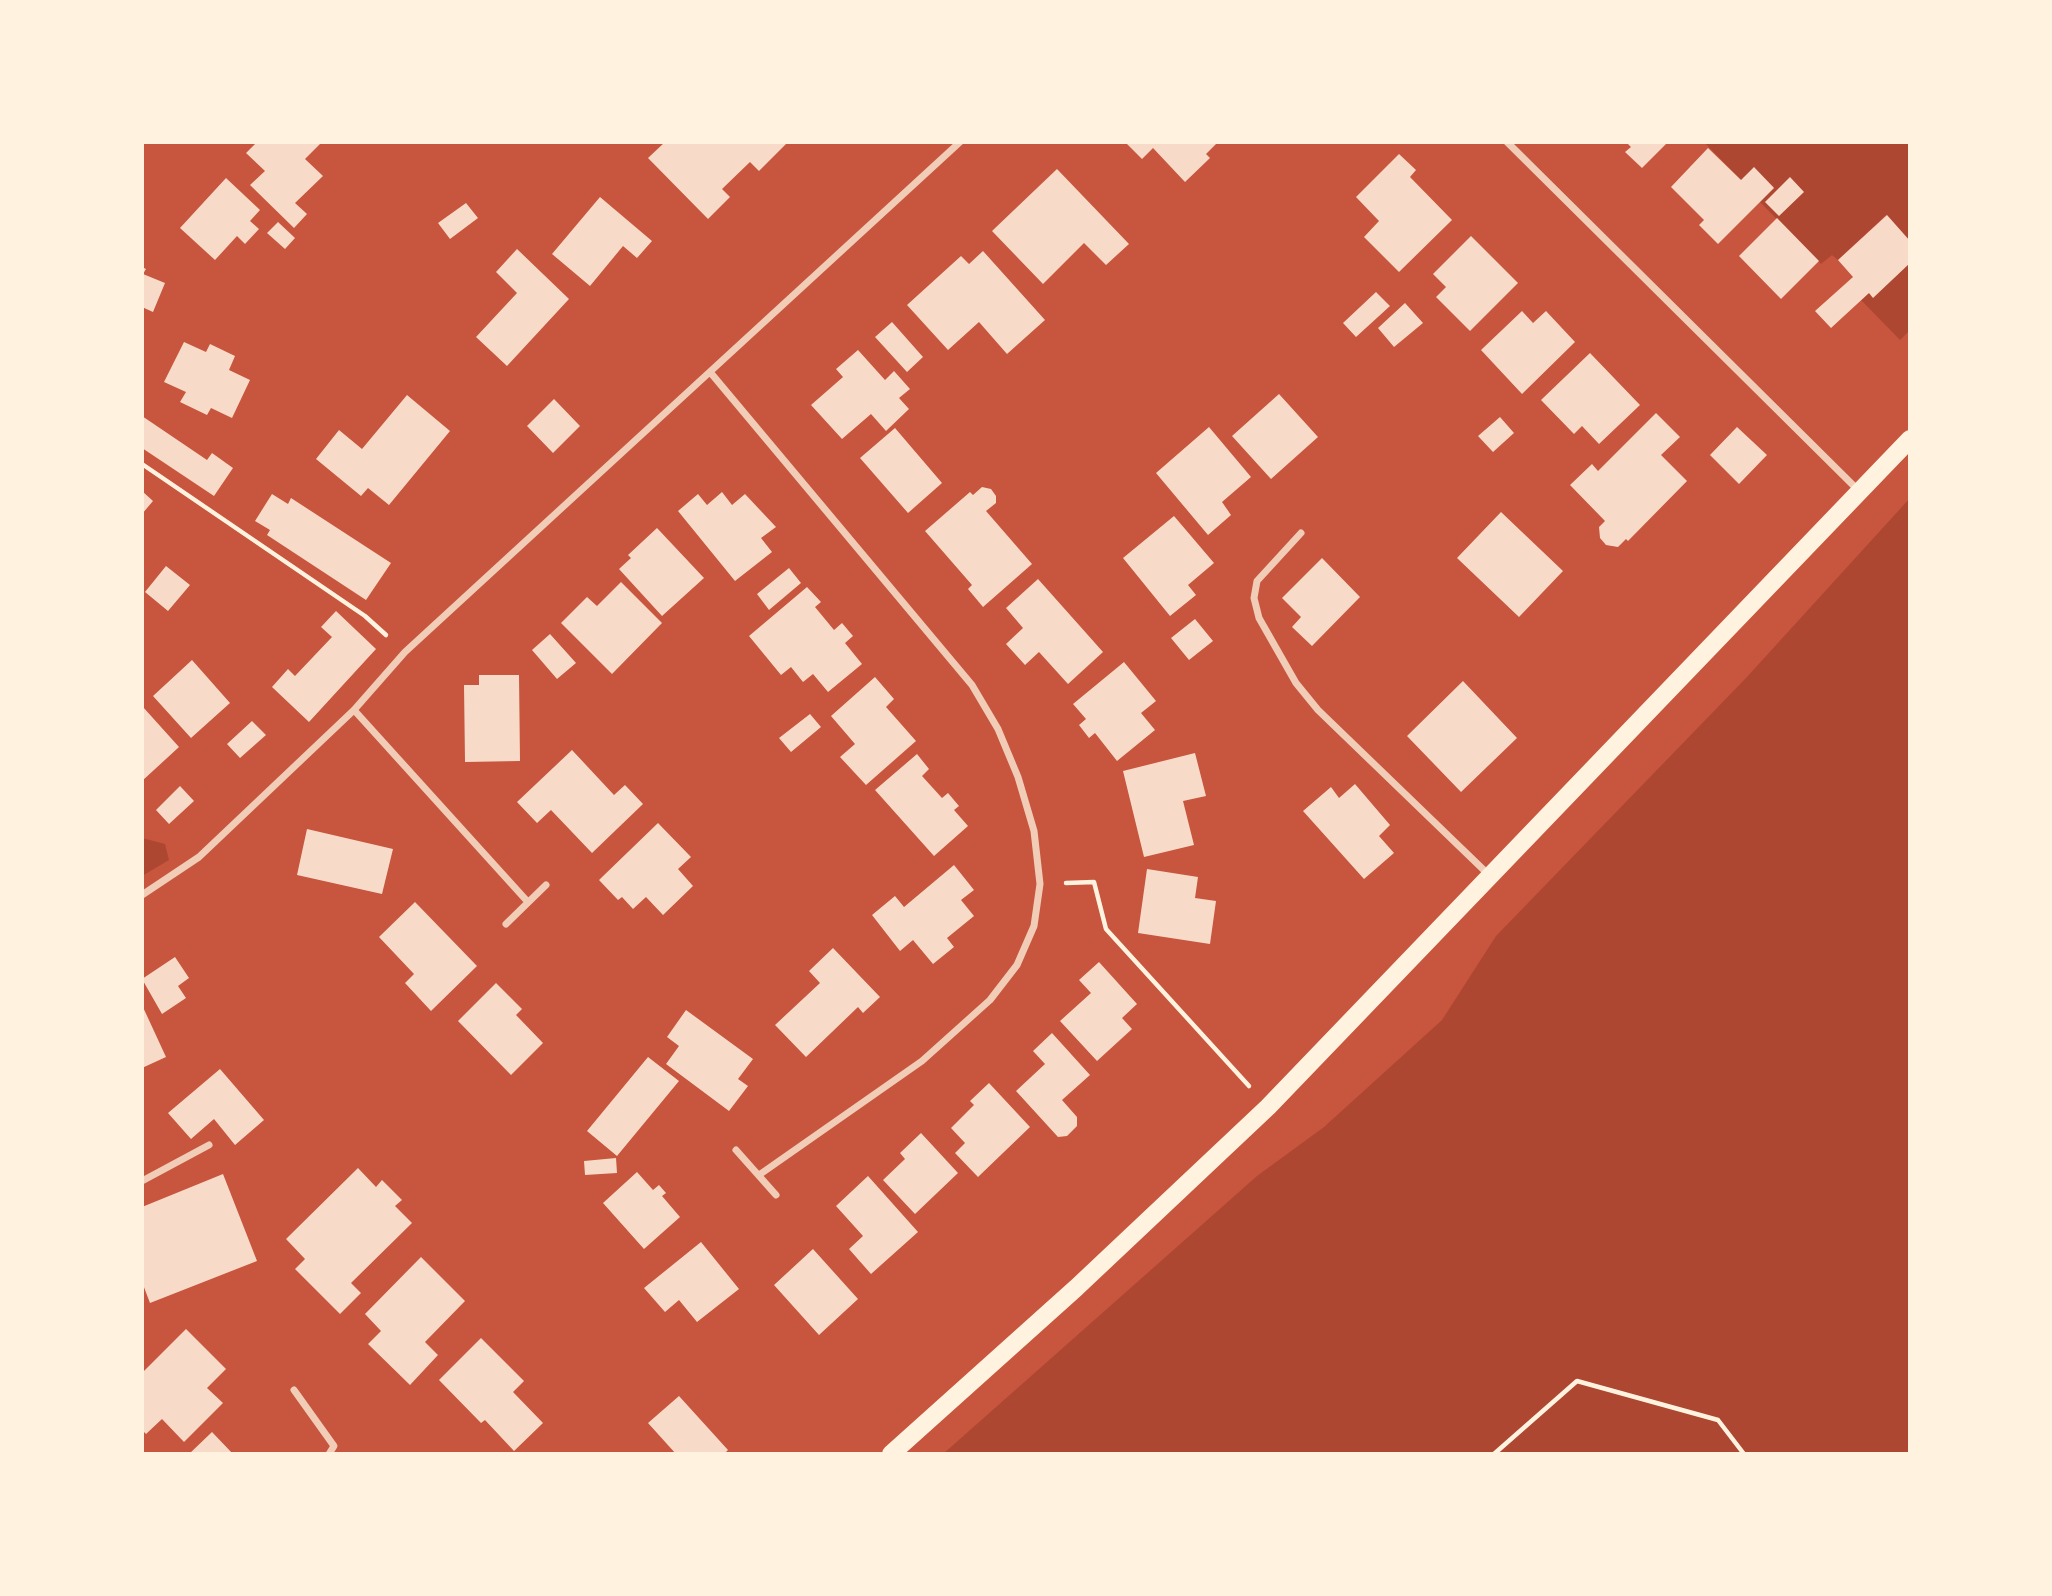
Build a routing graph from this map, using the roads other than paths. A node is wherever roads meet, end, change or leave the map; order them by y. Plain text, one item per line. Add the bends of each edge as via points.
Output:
1 (960, 142) edge
2 (1507, 142) edge
3 (710, 372) junction
4 (1910, 439) edge
5 (1858, 490) junction
6 (1301, 533) dead end
7 (354, 710) junction
8 (1492, 878) junction
9 (546, 885) dead end
10 (142, 895) edge
11 (527, 901) junction
12 (506, 924) dead end
13 (209, 1145) dead end
14 (736, 1150) dead end
15 (759, 1175) junction
16 (142, 1181) edge
17 (776, 1195) dead end
18 (294, 1390) dead end
19 (329, 1454) edge
20 (891, 1454) edge

1 - 3 street
2 - 5 street
3 - 7 street via 405,652
3 - 15 street via 972,685 998,729 1018,777 1034,831 1040,884 1034,926 1017,965 990,1000 922,1061
4 - 5 main road
5 - 8 main road
6 - 8 street via 1257,580 1254,598 1259,618 1318,710
7 - 10 street via 200,857
7 - 11 street
8 - 20 main road via 1268,1108
9 - 11 street
11 - 12 street
13 - 16 street
14 - 15 street
15 - 17 street
18 - 19 street via 334,1446

